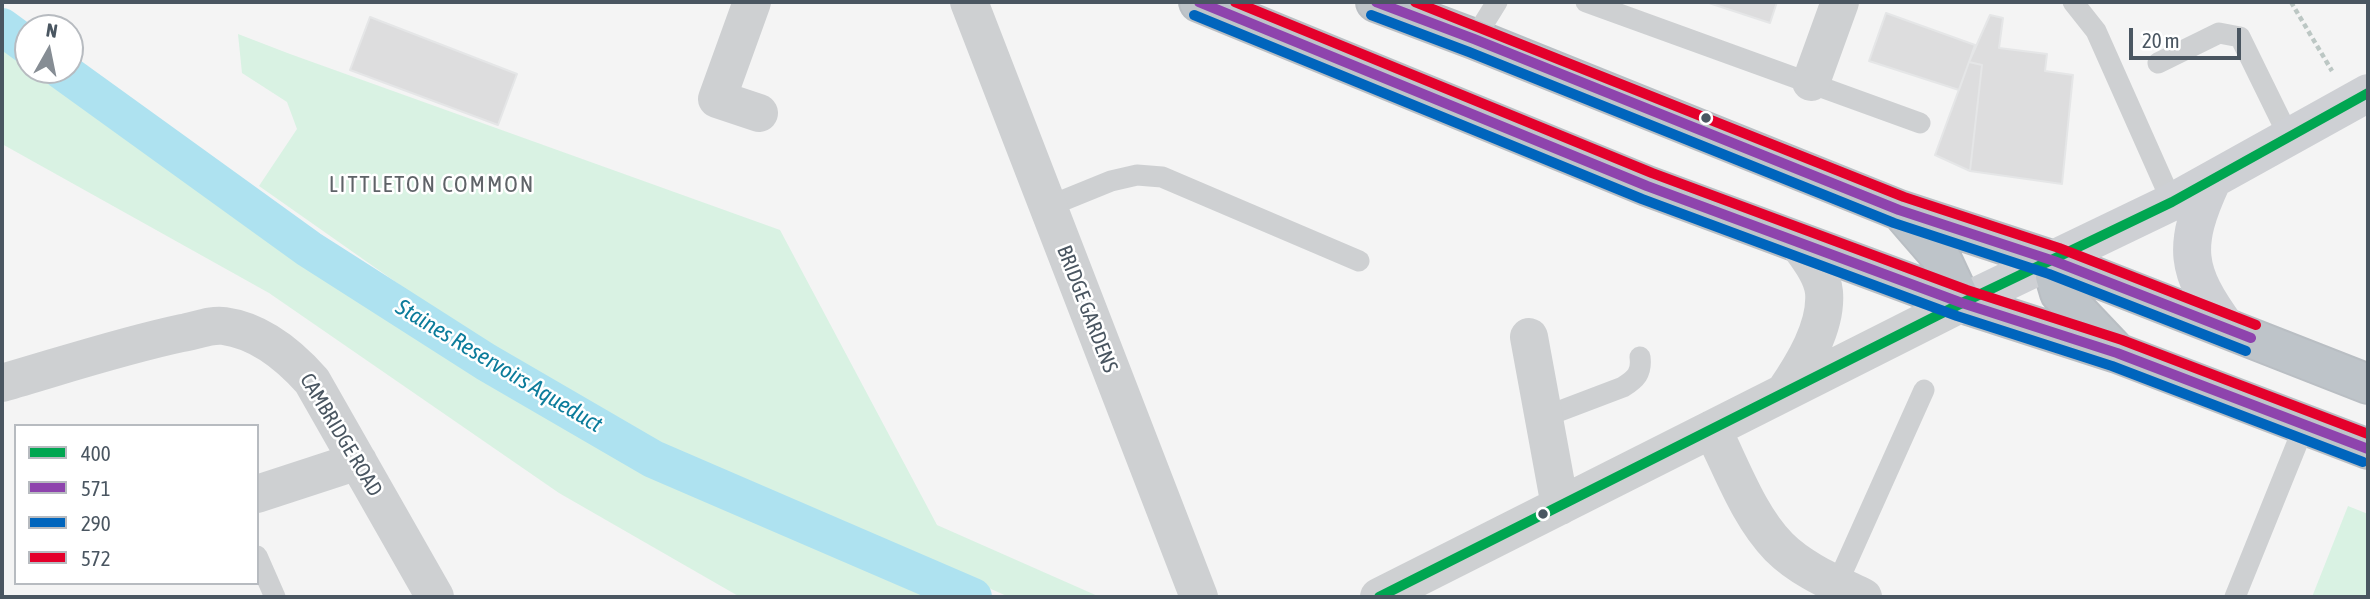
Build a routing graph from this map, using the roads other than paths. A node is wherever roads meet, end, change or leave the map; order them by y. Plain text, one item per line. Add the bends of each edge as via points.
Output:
1 (752, 2) edge
2 (1199, 2) edge
3 (1376, 2) edge
4 (1497, 2) edge
5 (1586, 2) edge
6 (1840, 2) edge
7 (2073, 2) edge
8 (980, 8) edge
9 (1474, 39) junction
10 (2158, 64) dead end
11 (1811, 82) junction
12 (2359, 97) edge
13 (759, 113) dead end
14 (1920, 122) dead end
15 (2288, 137) junction
16 (2212, 181) junction
17 (2172, 202) junction
18 (1047, 207) junction
19 (1899, 209) junction
20 (1798, 243) junction
21 (1359, 261) dead end
22 (2054, 261) junction
23 (1962, 303) junction
24 (2227, 328) junction
25 (1530, 337) dead end
26 (2117, 353) junction
27 (1640, 357) dead end
28 (2, 383) edge
29 (2368, 384) edge
30 (1924, 390) dead end
31 (1784, 393) junction
32 (1544, 417) junction
33 (2305, 424) junction
34 (1712, 429) junction
35 (2368, 449) edge
36 (358, 461) junction
37 (259, 493) edge
38 (1560, 506) junction
39 (259, 561) edge
40 (1850, 591) edge
41 (275, 597) edge
42 (435, 597) edge
43 (1199, 597) edge
44 (1379, 597) edge
45 (2235, 597) edge

1 - 13 street via 718,99
2 - 20 highway
3 - 9 highway
4 - 9 lane
5 - 11 lane
6 - 11 street
7 - 17 lane via 2096,31
8 - 18 street, BRIDGE GARDENS
9 - 19 highway
10 - 15 lane via 2219,33 2240,37
11 - 14 lane
12 - 15 street
15 - 16 street
16 - 17 street
16 - 24 street via 2191,237 2194,270 2200,288
17 - 22 street
18 - 21 lane via 1111,181 1137,175 1162,177
18 - 43 street, BRIDGE GARDENS
19 - 22 highway
19 - 23 highway via 1940,256
20 - 23 highway
20 - 31 street via 1824,291 1807,359
22 - 23 street
22 - 24 highway
22 - 26 highway via 2060,293
23 - 26 highway
23 - 31 street
24 - 29 highway
25 - 32 street
26 - 33 highway
27 - 32 lane via 1642,370 1635,380
28 - 36 street, CAMBRIDGE ROAD via 147,340 221,325 254,335 295,361
30 - 40 lane
31 - 34 street
32 - 38 street
33 - 35 highway
33 - 45 lane
34 - 38 street
34 - 40 street via 1754,512 1779,547 1806,568
36 - 37 street
36 - 42 street, CAMBRIDGE ROAD
38 - 44 street
39 - 41 lane

